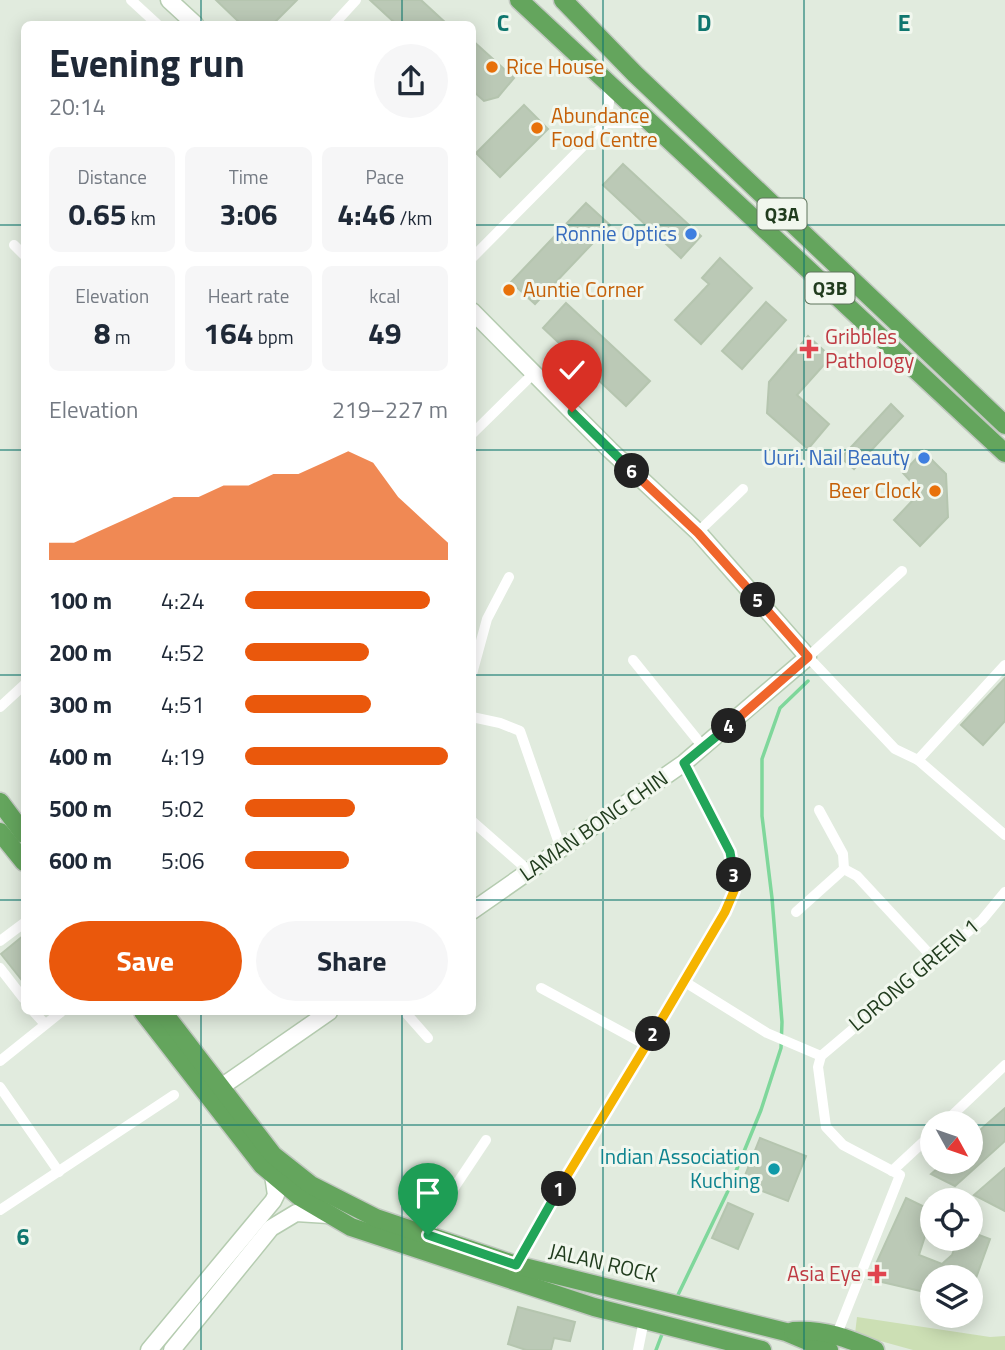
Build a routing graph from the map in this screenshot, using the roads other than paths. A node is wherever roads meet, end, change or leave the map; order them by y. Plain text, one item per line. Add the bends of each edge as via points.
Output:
1 (131, 0) edge
2 (170, 0) edge
3 (356, 0) edge
4 (519, 0) edge
5 (571, 3) edge
6 (154, 21) edge
7 (192, 21) edge
8 (337, 21) edge
9 (605, 79) junction
10 (606, 123) junction
11 (654, 123) junction
12 (14, 245) dead end
13 (21, 252) edge
14 (476, 254) edge
15 (476, 315) edge
16 (533, 374) junction
17 (1005, 425) edge
18 (476, 430) edge
19 (1005, 453) edge
20 (743, 489) dead end
21 (698, 533) junction
22 (902, 571) dead end
23 (509, 577) dead end
24 (808, 657) junction
25 (476, 659) edge
26 (633, 660) dead end
27 (1005, 666) edge
28 (21, 688) edge
29 (0, 707) edge
30 (476, 718) edge
31 (704, 748) junction
32 (918, 760) junction
33 (684, 763) junction
34 (0, 802) edge
35 (819, 810) dead end
36 (476, 825) edge
37 (21, 830) edge
38 (0, 832) edge
39 (1005, 835) edge
40 (561, 849) junction
41 (21, 858) edge
42 (844, 869) junction
43 (529, 872) junction
44 (1005, 892) edge
45 (476, 908) edge
46 (796, 912) dead end
47 (21, 925) edge
48 (0, 941) edge
49 (934, 959) junction
50 (0, 968) edge
51 (685, 982) junction
52 (541, 988) dead end
53 (21, 995) edge
54 (37, 1015) edge
55 (57, 1015) edge
56 (144, 1015) edge
57 (165, 1015) edge
58 (325, 1015) edge
59 (408, 1015) edge
60 (45, 1024) junction
61 (428, 1038) dead end
62 (646, 1045) junction
63 (821, 1056) junction
64 (0, 1061) edge
65 (1005, 1065) edge
66 (0, 1087) edge
67 (221, 1087) junction
68 (174, 1095) dead end
69 (957, 1111) edge
70 (486, 1140) dead end
71 (920, 1145) edge
72 (892, 1171) junction
73 (60, 1172) junction
74 (273, 1174) junction
75 (0, 1210) edge
76 (331, 1215) junction
77 (428, 1235) junction
78 (516, 1265) junction
79 (649, 1321) junction
80 (833, 1342) edge
81 (149, 1350) edge
82 (172, 1350) edge
83 (638, 1350) edge
84 (762, 1350) edge
85 (875, 1350) edge

1 - 6 street
2 - 7 street
3 - 8 street
4 - 9 main road, Q3B
5 - 17 main road, Q3A via 645,83
9 - 10 street
9 - 11 main road, Q3B
10 - 11 street
10 - 14 street
11 - 19 main road, Q3B
12 - 13 street
15 - 16 street
16 - 18 street
16 - 21 street
20 - 21 street
21 - 24 street
22 - 24 street, LAMAN BONG CHIN
23 - 25 street via 487,619
24 - 31 street, LAMAN BONG CHIN
24 - 32 street via 895,749
26 - 31 street
27 - 32 street
28 - 29 street
30 - 40 street via 520,731
31 - 33 street, LAMAN BONG CHIN
32 - 39 street
33 - 40 street, LAMAN BONG CHIN
33 - 51 street via 730,852 734,891
34 - 37 main road
35 - 42 street via 843,855
36 - 43 street
38 - 41 main road
40 - 43 street, LAMAN BONG CHIN
42 - 46 street
42 - 49 street via 857,876
43 - 45 street, LAMAN BONG CHIN
44 - 49 street, LORONG GREEN 1 via 982,920
47 - 48 street
49 - 63 street, LORONG GREEN 1
50 - 53 street
51 - 62 street
51 - 63 street via 767,1033
52 - 62 street
54 - 60 street
55 - 60 street
56 - 74 main road, JALAN ROCK via 223,1119
57 - 67 main road, JALAN ROCK
58 - 67 street
59 - 61 street
60 - 64 street
62 - 78 street
63 - 72 street via 818,1067 826,1127 843,1144
65 - 69 street
66 - 73 street
67 - 77 main road, JALAN ROCK via 273,1155 311,1185 376,1218
68 - 73 street
70 - 77 street
71 - 72 street
72 - 80 street via 900,1175
73 - 75 street
74 - 76 main road, JALAN ROCK
74 - 81 street via 273,1201
76 - 79 main road, JALAN ROCK via 370,1236
76 - 82 street via 296,1213 271,1228
77 - 78 main road, JALAN ROCK
78 - 80 main road, JALAN ROCK via 786,1332 810,1330
79 - 83 street
79 - 84 main road, JALAN ROCK
80 - 85 main road, JALAN ROCK

